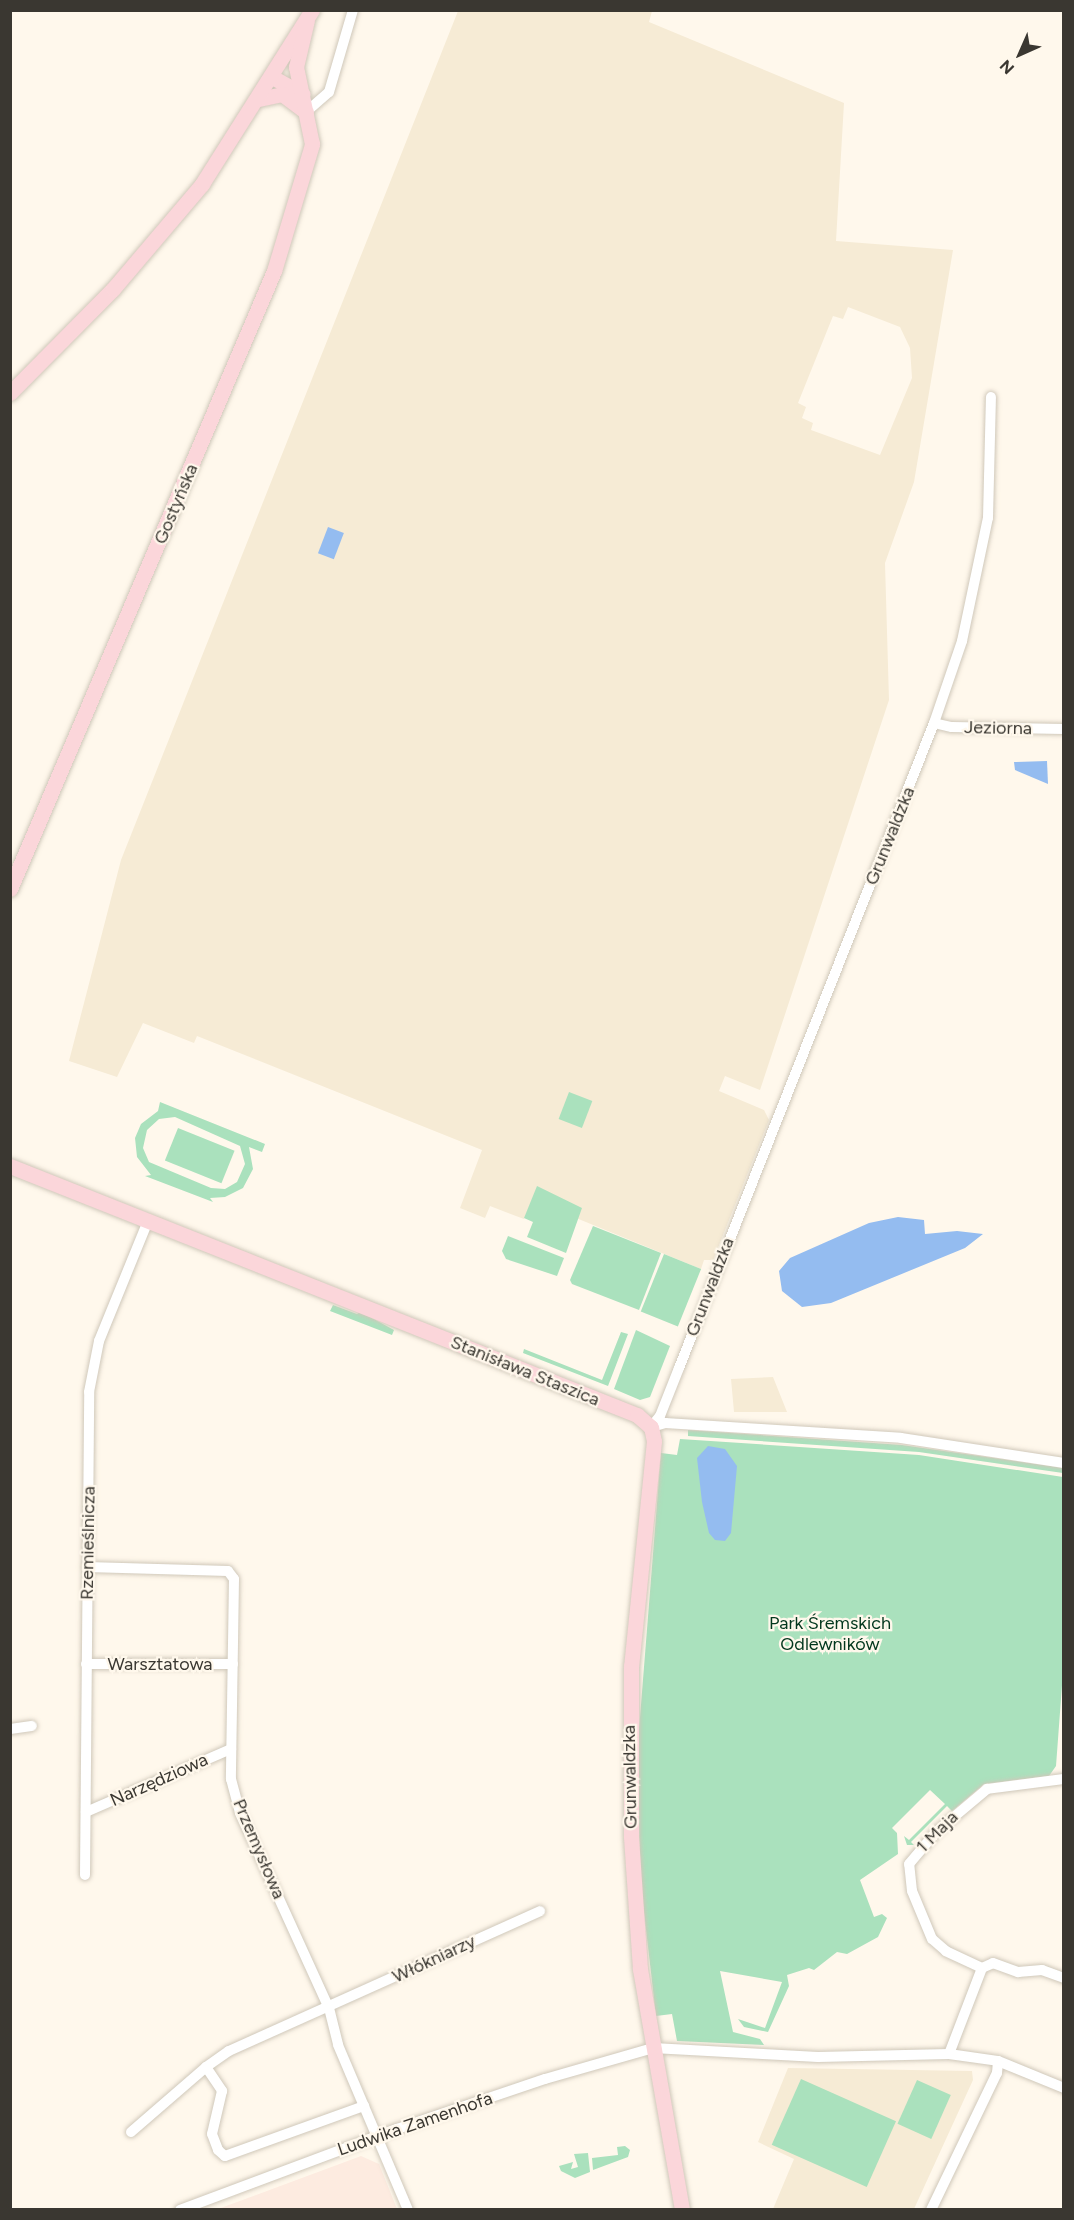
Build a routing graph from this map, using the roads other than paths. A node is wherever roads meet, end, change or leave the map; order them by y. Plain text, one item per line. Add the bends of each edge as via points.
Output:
1 (353, 10) edge
2 (309, 15) edge
3 (272, 77) junction
4 (282, 94) junction
5 (303, 94) junction
6 (259, 99) junction
7 (306, 112) junction
8 (10, 393) edge
9 (991, 397) dead end
10 (934, 723) junction
11 (1064, 729) edge
12 (10, 889) edge
13 (10, 1167) edge
14 (148, 1221) junction
15 (651, 1427) junction
16 (1064, 1463) edge
17 (87, 1566) junction
18 (86, 1664) junction
19 (233, 1664) junction
20 (32, 1726) dead end
21 (10, 1729) edge
22 (231, 1749) junction
23 (1064, 1779) edge
24 (86, 1812) junction
25 (86, 1875) dead end
26 (540, 1911) dead end
27 (982, 1968) junction
28 (1064, 1978) edge
29 (329, 2008) junction
30 (653, 2049) junction
31 (949, 2054) junction
32 (998, 2061) junction
33 (206, 2067) junction
34 (1064, 2088) edge
35 (364, 2106) junction
36 (131, 2132) dead end
37 (377, 2137) junction
38 (180, 2210) edge
39 (408, 2210) edge
40 (682, 2210) edge
41 (932, 2210) edge

1 - 7 street via 329,92
2 - 3 main road, Gostyńska
2 - 5 main road, Gostyńska via 296,67
3 - 4 main road
3 - 5 main road
3 - 6 main road, Gostyńska
4 - 6 main road
4 - 7 main road
5 - 7 main road, Gostyńska
6 - 8 main road, Gostyńska via 202,184 97,306
7 - 12 main road, Gostyńska via 312,129 310,153 266,292
9 - 10 street, Grunwaldzka via 985,538 962,641
10 - 11 street, Jeziorna via 952,727
10 - 15 street, Grunwaldzka via 670,1390
13 - 14 main road, Stanisława Staszica
14 - 15 main road, Stanisława Staszica via 637,1415
14 - 17 street, Rzemieślnicza via 93,1366
15 - 16 street via 665,1423 890,1437
15 - 30 main road, Grunwaldzka via 654,1441 632,1651 629,1750 640,1969
17 - 18 street, Rzemieślnicza
17 - 19 street, Przemysłowa via 228,1571 235,1587
18 - 19 street, Warsztatowa
18 - 24 street, Rzemieślnicza
19 - 22 street, Przemysłowa
20 - 21 street
22 - 24 street, Narzędziowa
22 - 29 street, Przemysłowa via 231,1779 240,1813
23 - 27 street, 1 Maja via 987,1789 936,1832 909,1864 912,1891 932,1939 946,1951
24 - 25 street, Rzemieślnicza
26 - 29 street, Włókniarzy
27 - 28 street, 1 Maja via 993,1963 1018,1972 1042,1970
27 - 31 street
29 - 33 street, Włókniarzy via 230,2051
29 - 35 street, Przemysłowa via 338,2045
30 - 31 street via 818,2057
30 - 37 street, Ludwika Zamenhofa via 545,2079
30 - 40 main road, Grunwaldzka
31 - 32 street
32 - 34 street
32 - 41 street via 997,2073
33 - 35 street via 222,2091 212,2134 218,2150 231,2156
33 - 36 street, Włókniarzy
35 - 37 street, Przemysłowa
37 - 38 street, Ludwika Zamenhofa
37 - 39 street, Przemysłowa

